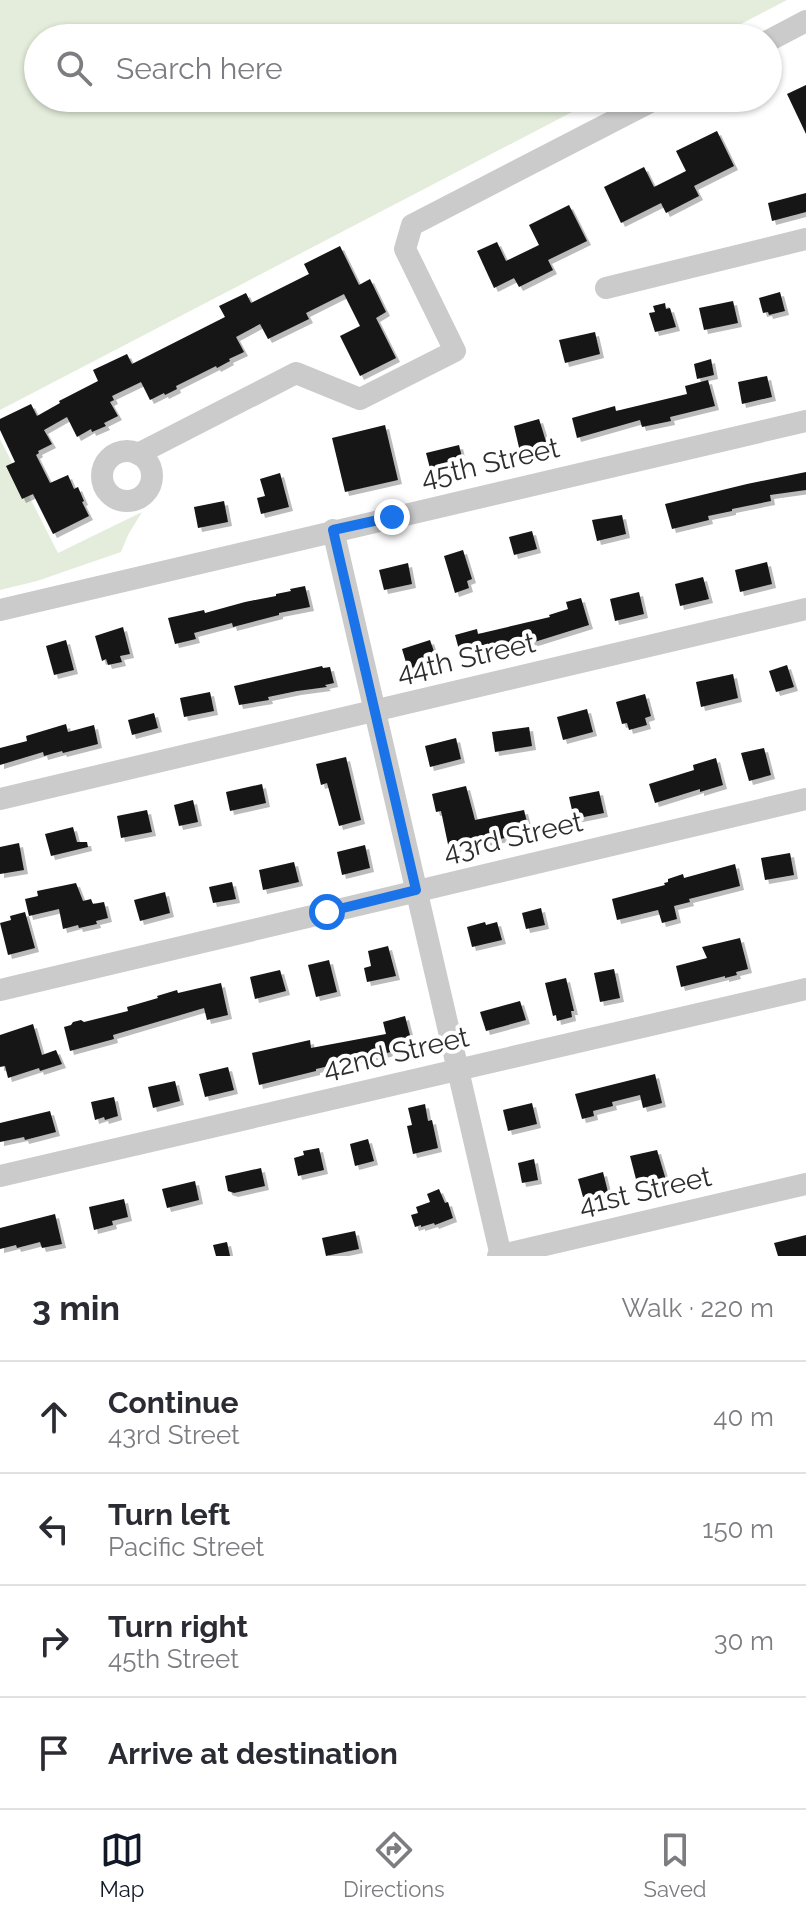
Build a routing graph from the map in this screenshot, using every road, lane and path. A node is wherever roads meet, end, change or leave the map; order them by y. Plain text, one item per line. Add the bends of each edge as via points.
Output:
1 (806, 21) edge
2 (782, 34) edge
3 (631, 112) edge
4 (806, 239) edge
5 (606, 288) dead end
6 (806, 421) edge
7 (138, 454) dead end
8 (333, 530) junction
9 (806, 609) edge
10 (0, 610) edge
11 (375, 710) junction
12 (0, 799) edge
13 (806, 799) edge
14 (416, 890) junction
15 (806, 989) edge
16 (0, 990) edge
17 (458, 1070) junction
18 (0, 1176) edge
19 (806, 1184) edge
20 (500, 1256) edge

1 - 2 street
3 - 7 street via 412,225 405,249 455,351 360,399 296,373
4 - 5 street
6 - 8 street, 45th Street
8 - 10 street, 45th Street
8 - 11 street
9 - 11 street, 44th Street
11 - 12 street, 44th Street
11 - 14 street
13 - 14 street, 43rd Street
14 - 16 street, 43rd Street
14 - 17 street
15 - 17 street, 42nd Street
17 - 18 street, 42nd Street
17 - 20 street
19 - 20 street, 41st Street

